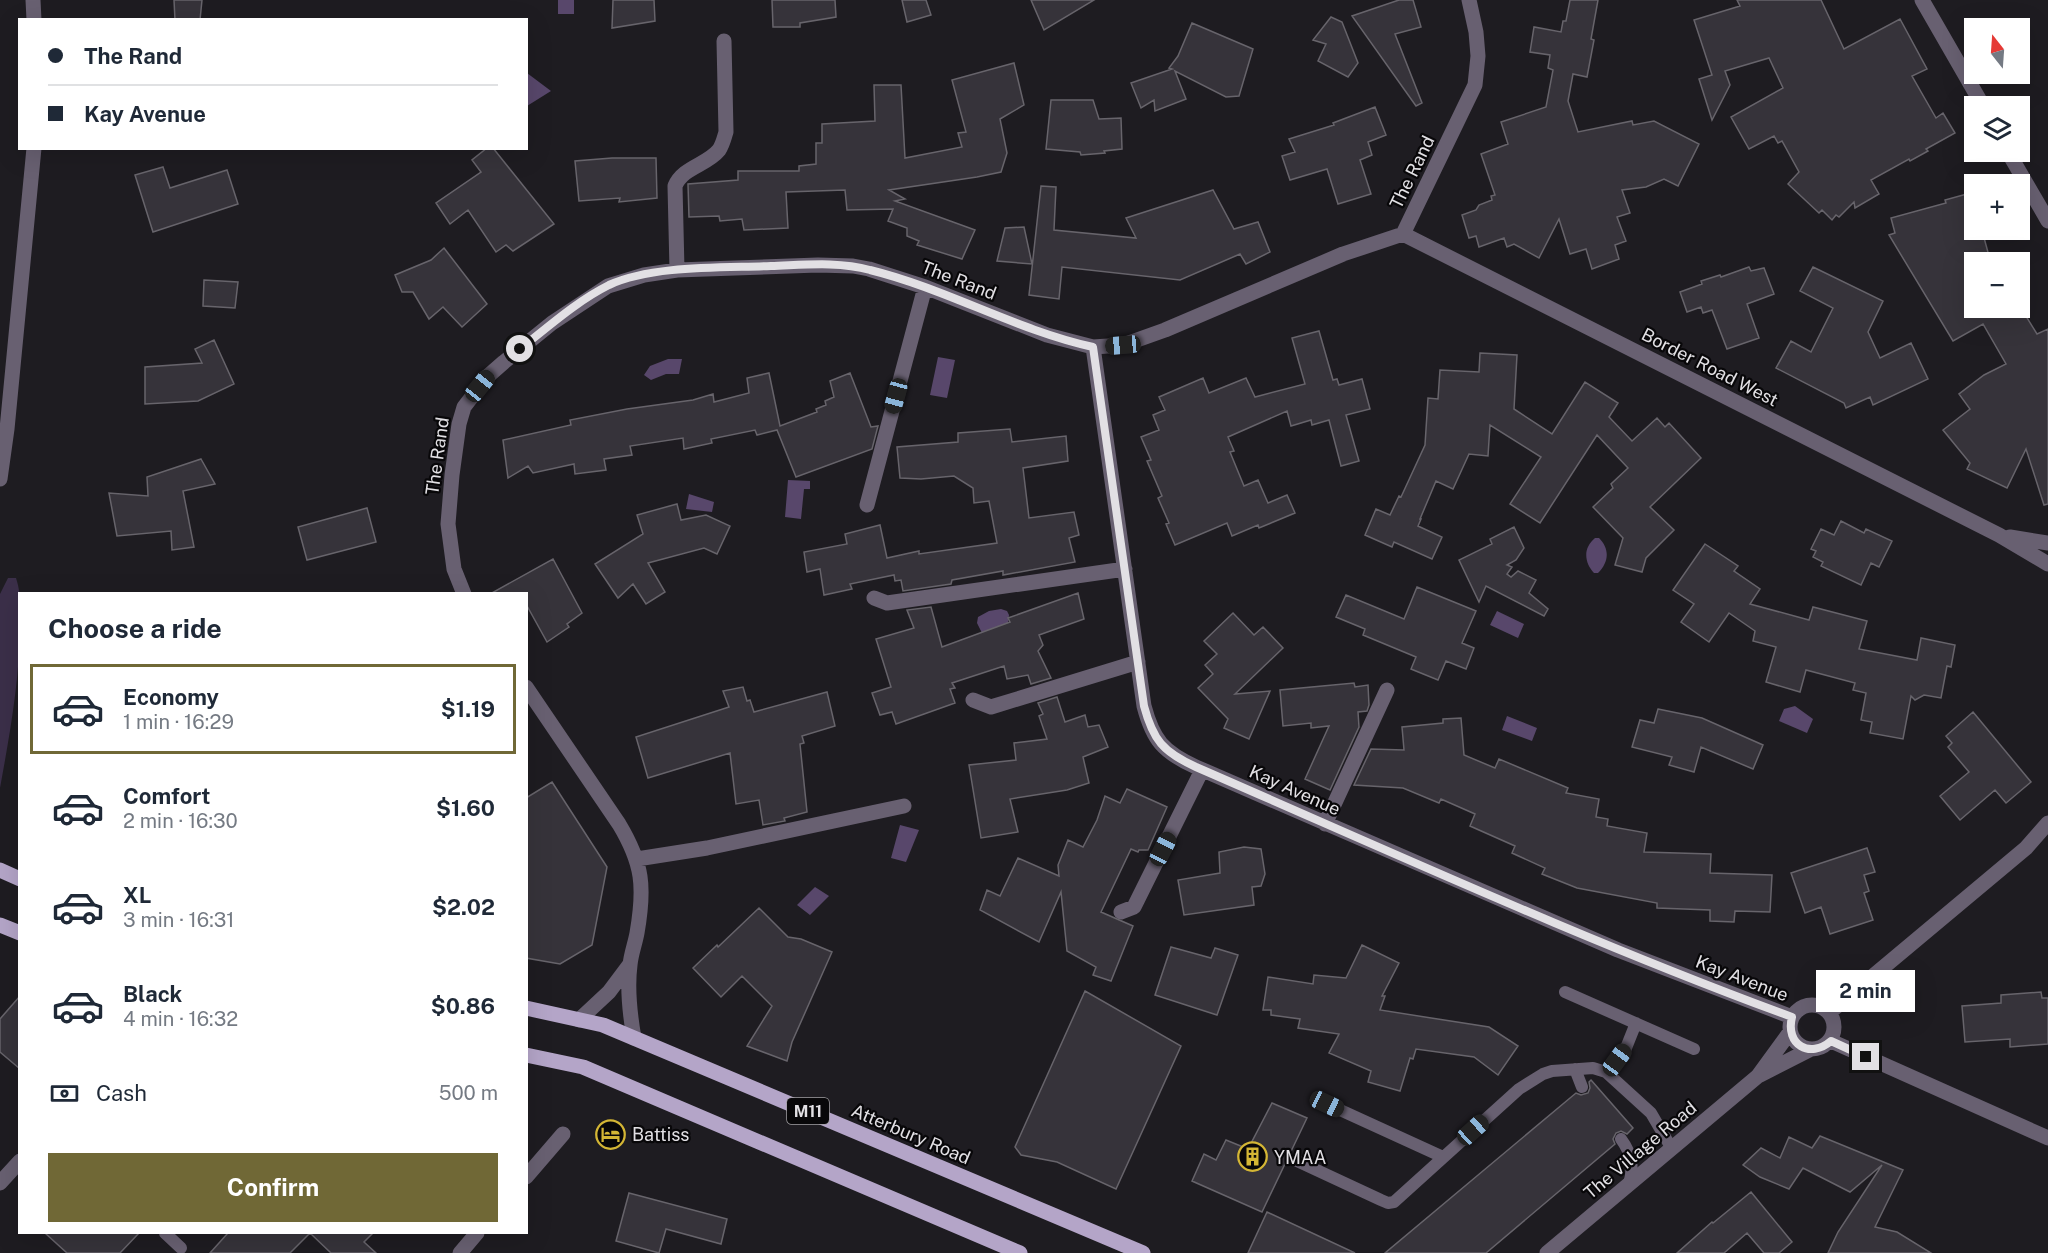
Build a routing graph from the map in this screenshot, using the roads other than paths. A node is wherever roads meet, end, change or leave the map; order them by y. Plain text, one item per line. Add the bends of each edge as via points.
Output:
1 (33, 0) edge
2 (1469, 0) edge
3 (1922, 0) edge
4 (34, 18) edge
5 (724, 41) dead end
6 (1977, 96) edge
7 (34, 150) edge
8 (2014, 162) edge
9 (2048, 221) edge
10 (1403, 234) junction
11 (677, 270) junction
12 (925, 286) junction
13 (1093, 347) junction
14 (0, 479) edge
15 (867, 505) dead end
16 (1999, 535) junction
17 (2048, 543) edge
18 (2048, 564) edge
19 (1125, 569) junction
20 (463, 592) edge
21 (874, 598) dead end
22 (1138, 662) junction
23 (528, 690) edge
24 (1387, 690) dead end
25 (973, 700) dead end
26 (1202, 770) junction
27 (904, 806) dead end
28 (2048, 823) edge
29 (1325, 824) junction
30 (2048, 838) edge
31 (2026, 848) junction
32 (637, 859) junction
33 (0, 870) edge
34 (18, 878) edge
35 (1121, 912) dead end
36 (0, 925) edge
37 (18, 932) edge
38 (630, 964) junction
39 (1565, 992) dead end
40 (528, 1008) edge
41 (1830, 1012) junction
42 (579, 1020) junction
43 (1636, 1023) junction
44 (1791, 1025) junction
45 (634, 1038) junction
46 (1831, 1041) junction
47 (1694, 1049) dead end
48 (1811, 1049) junction
49 (528, 1055) edge
50 (1575, 1069) junction
51 (1606, 1072) junction
52 (1758, 1076) junction
53 (1582, 1087) dead end
54 (1327, 1104) dead end
55 (563, 1134) dead end
56 (2048, 1138) edge
57 (1621, 1139) dead end
58 (1672, 1149) junction
59 (1443, 1157) junction
60 (1295, 1160) dead end
61 (18, 1163) edge
62 (528, 1175) edge
63 (0, 1183) edge
64 (1629, 1184) junction
65 (166, 1234) edge
66 (476, 1234) edge
67 (181, 1248) dead end
68 (460, 1253) edge
69 (1020, 1253) edge
70 (1143, 1253) edge
71 (1546, 1253) edge

1 - 4 street
2 - 10 street, The Rand via 1477,40 1475,85
3 - 6 street
5 - 11 street via 726,132 717,152 678,178 675,186
7 - 14 street
8 - 9 street
10 - 13 street, The Rand via 1343,254 1165,330 1123,345
10 - 16 street, Border Road West
11 - 12 street, The Rand via 840,265 869,269
11 - 20 street, The Rand via 608,286 552,323 488,376 472,396 459,423 448,524 454,569
12 - 13 street, The Rand via 1047,335
12 - 15 street
13 - 19 street, Kay Avenue
16 - 17 street, Border Road West
16 - 18 street, Border Road West
19 - 21 street via 887,603
19 - 22 street, Kay Avenue
22 - 25 street via 991,707
22 - 26 street, Kay Avenue via 1144,706 1157,741 1172,755
23 - 32 street via 619,824
24 - 29 street
26 - 29 street, Kay Avenue
26 - 35 street via 1134,907
27 - 32 street
28 - 31 street
29 - 44 street, Kay Avenue
30 - 31 street
31 - 41 street
32 - 38 street via 642,890
33 - 34 main road
36 - 37 main road
38 - 42 street via 609,992
38 - 45 street
39 - 43 lane
40 - 42 main road, Atterbury Road / M11
41 - 44 street via 1810,1005 1796,1011
41 - 46 street via 1835,1026
42 - 45 main road, Atterbury Road / M11
43 - 47 lane
43 - 51 lane via 1626,1048
44 - 48 street via 1798,1044
44 - 52 street
45 - 70 main road, Atterbury Road / M11
46 - 48 street
46 - 56 street
48 - 52 street
49 - 69 main road via 583,1067
50 - 51 lane
50 - 53 lane
50 - 59 lane via 1552,1071 1530,1081
51 - 58 lane via 1651,1113
52 - 58 street, The Village Road
54 - 59 lane
55 - 62 street
57 - 64 lane via 1631,1157 1633,1171
58 - 64 street, The Village Road
59 - 60 lane via 1399,1198 1388,1203
61 - 63 street
64 - 71 street, The Village Road
65 - 67 lane
66 - 68 street

